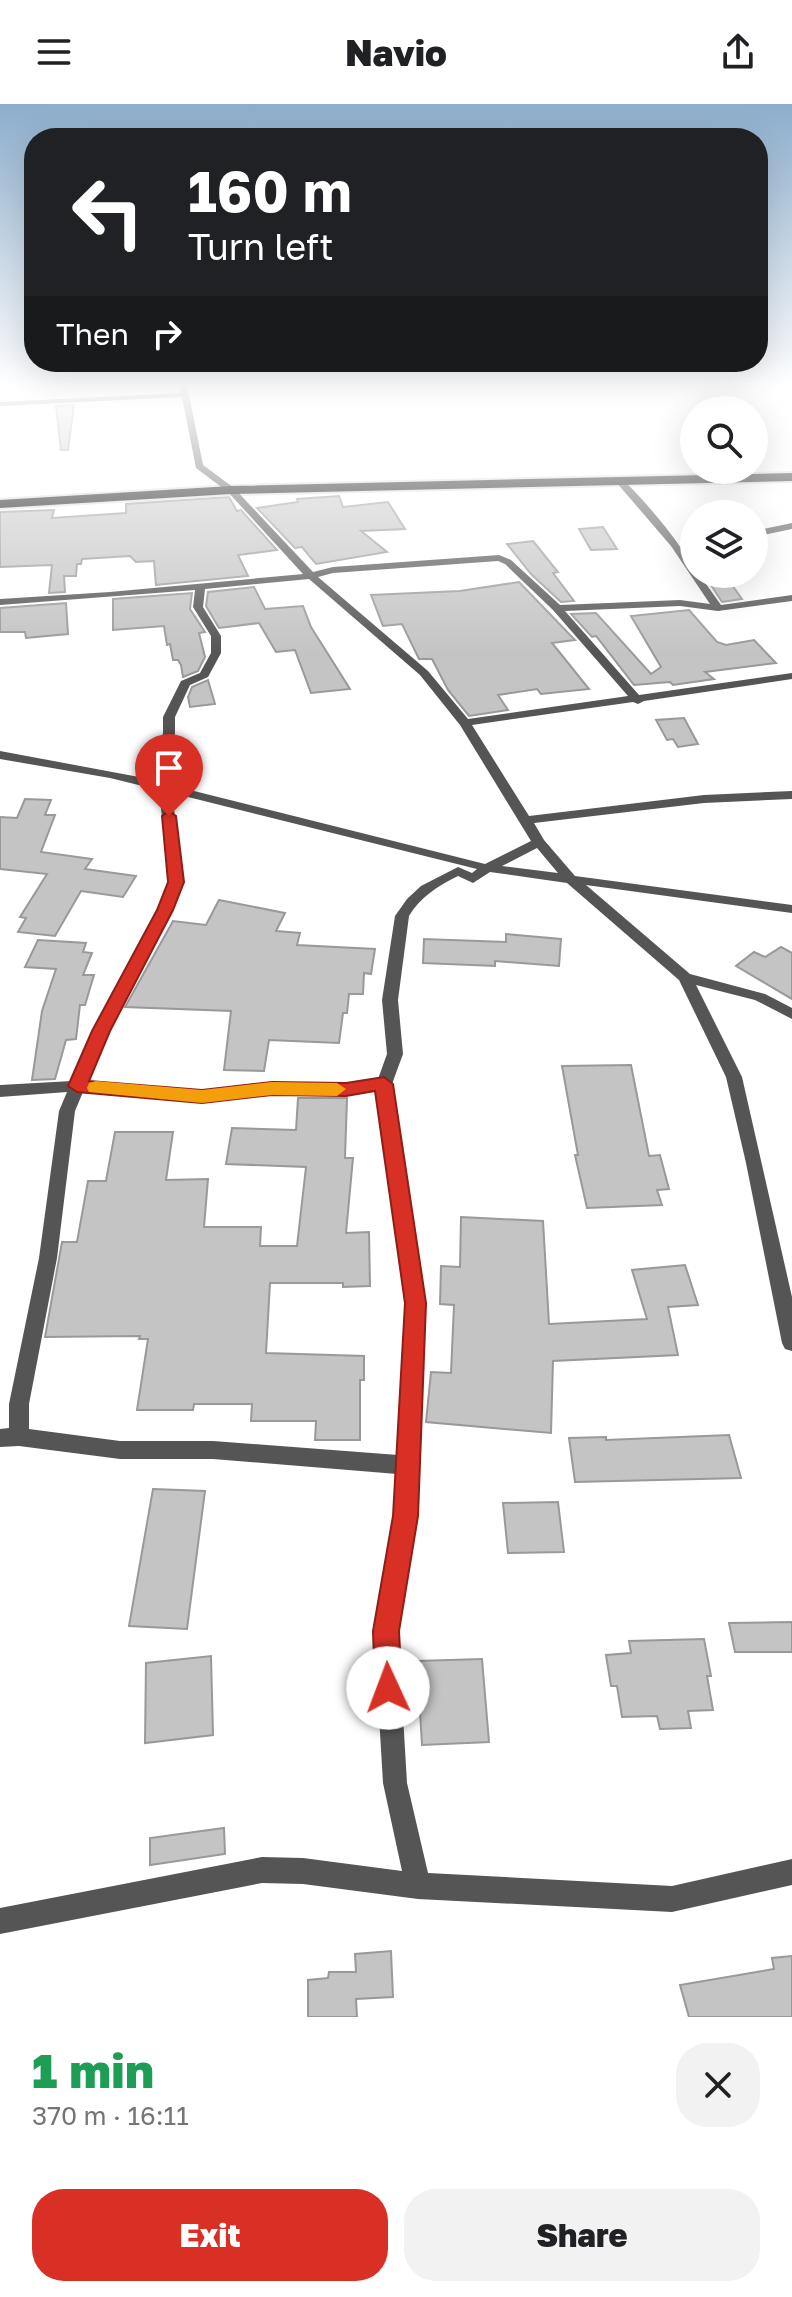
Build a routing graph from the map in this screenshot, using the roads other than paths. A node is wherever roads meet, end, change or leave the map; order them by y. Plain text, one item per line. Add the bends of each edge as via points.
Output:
1 (210, 474) edge
2 (792, 477) edge
3 (619, 480) junction
4 (231, 490) junction
5 (0, 504) edge
6 (792, 526) edge
7 (768, 531) edge
8 (680, 545) edge
9 (311, 576) junction
10 (200, 587) junction
11 (704, 588) edge
12 (792, 598) edge
13 (0, 602) edge
14 (557, 608) junction
15 (718, 608) junction
16 (792, 676) edge
17 (638, 701) junction
18 (465, 723) junction
19 (0, 755) edge
20 (141, 782) junction
21 (165, 788) junction
22 (792, 795) edge
23 (525, 820) junction
24 (539, 842) junction
25 (487, 868) junction
26 (568, 877) junction
27 (792, 909) edge
28 (685, 977) junction
29 (792, 1014) edge
30 (384, 1084) junction
31 (77, 1086) junction
32 (0, 1091) edge
33 (792, 1343) edge
34 (10, 1438) edge
35 (407, 1465) junction
36 (792, 1872) edge
37 (418, 1886) junction
38 (0, 1921) edge

1 - 4 street
2 - 3 highway
3 - 4 highway
3 - 8 street
4 - 5 highway
4 - 9 street
6 - 7 street
9 - 10 street
9 - 14 street via 488,557 508,562
9 - 18 street via 424,673
10 - 13 street
10 - 20 street via 198,607 216,636 216,653 204,675 185,683 169,717 163,763
11 - 15 street
12 - 15 street
14 - 15 street via 680,603
14 - 17 street
16 - 17 street
17 - 18 street
18 - 23 street
19 - 20 street
20 - 21 street
21 - 25 street
21 - 31 street via 176,882
22 - 23 street via 704,799
23 - 24 street
24 - 25 street
24 - 26 street
25 - 26 street
25 - 30 street via 473,879 458,871 438,879 402,916 390,1000 395,1054
26 - 27 street
26 - 28 street
28 - 29 street via 760,997
28 - 33 street via 734,1077
30 - 31 street via 202,1097
30 - 35 street via 415,1303
31 - 32 street
31 - 34 street via 63,1136 48,1258
34 - 35 street via 120,1450 213,1450
35 - 37 street via 406,1516 386,1631 392,1758
36 - 37 street via 672,1899
37 - 38 street via 262,1870

